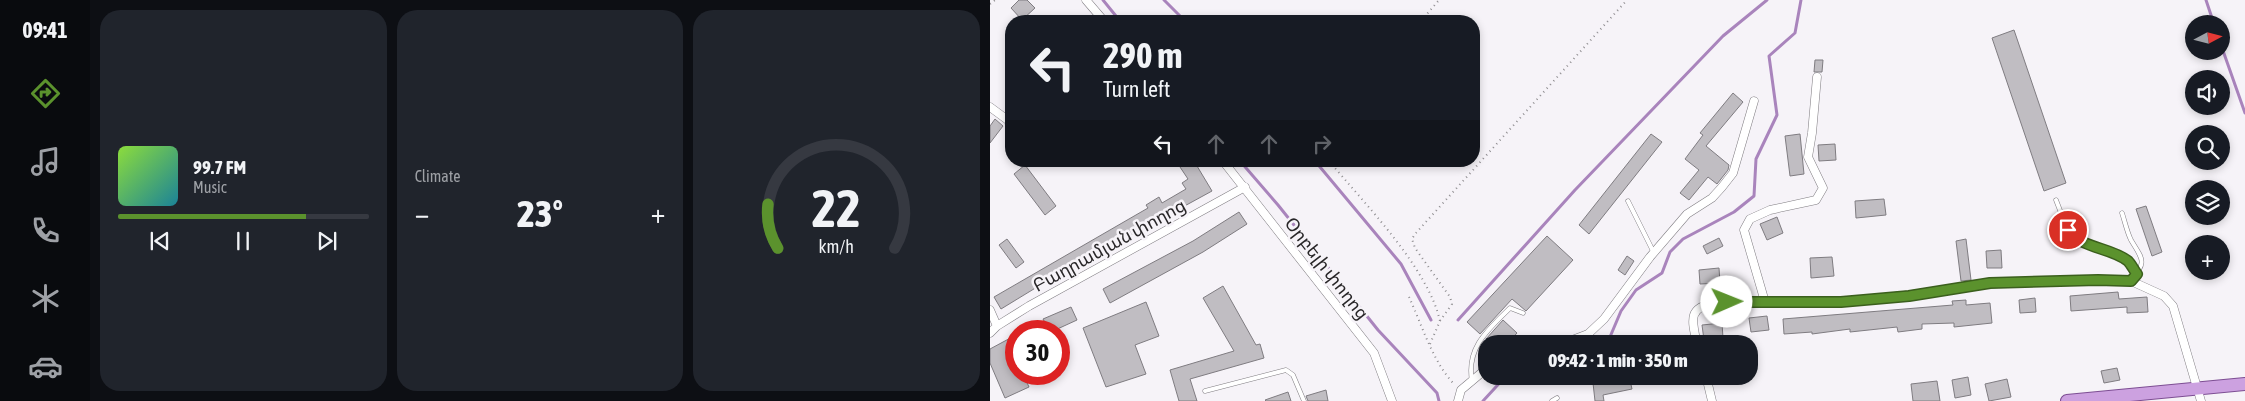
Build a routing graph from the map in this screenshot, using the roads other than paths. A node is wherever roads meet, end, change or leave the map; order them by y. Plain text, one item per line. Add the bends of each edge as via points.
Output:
1 (1086, 0) edge
2 (1099, 15) edge
3 (1817, 77) dead end
4 (1754, 101) dead end
5 (990, 106) edge
6 (1005, 118) edge
7 (1228, 167) edge
8 (1245, 187) junction
9 (2056, 200) dead end
10 (1628, 201) dead end
11 (2122, 213) dead end
12 (1654, 253) junction
13 (2137, 274) junction
14 (2131, 281) junction
15 (1765, 302) junction
16 (990, 310) edge
17 (1523, 313) dead end
18 (996, 326) junction
19 (990, 333) edge
20 (1585, 335) edge
21 (1695, 335) edge
22 (1478, 376) edge
23 (1472, 381) junction
24 (2245, 384) edge
25 (1708, 385) edge
26 (1205, 391) dead end
27 (2200, 395) edge
28 (1557, 398) dead end
29 (1304, 401) edge
30 (1392, 401) edge
31 (1458, 401) edge
32 (1552, 401) edge
33 (1712, 401) edge
34 (2067, 401) edge

1 - 2 street
3 - 15 street via 1808,158 1823,188 1816,200 1750,218 1744,230
4 - 12 street via 1733,173 1712,198 1688,214
5 - 6 street
7 - 8 street, Օրբելի փողոց
8 - 18 street, Բաղրամյան փողոց
8 - 30 street, Օրբելի փողոց via 1374,353
9 - 13 lane via 2073,237 2129,262
10 - 12 lane
11 - 13 lane via 2130,238 2142,256
12 - 20 street via 1599,324
13 - 14 lane
14 - 15 street via 1990,283 1909,296 1841,302
14 - 27 street via 2164,296 2173,306
15 - 21 street via 1700,306 1692,319
16 - 18 street
17 - 23 lane via 1510,308 1477,342 1470,366
18 - 19 street, Բաղրամյան փողոց
22 - 23 street
23 - 31 street via 1461,390
24 - 27 main road
25 - 33 street
26 - 29 lane via 1286,370 1293,374
27 - 34 main road
28 - 32 lane

